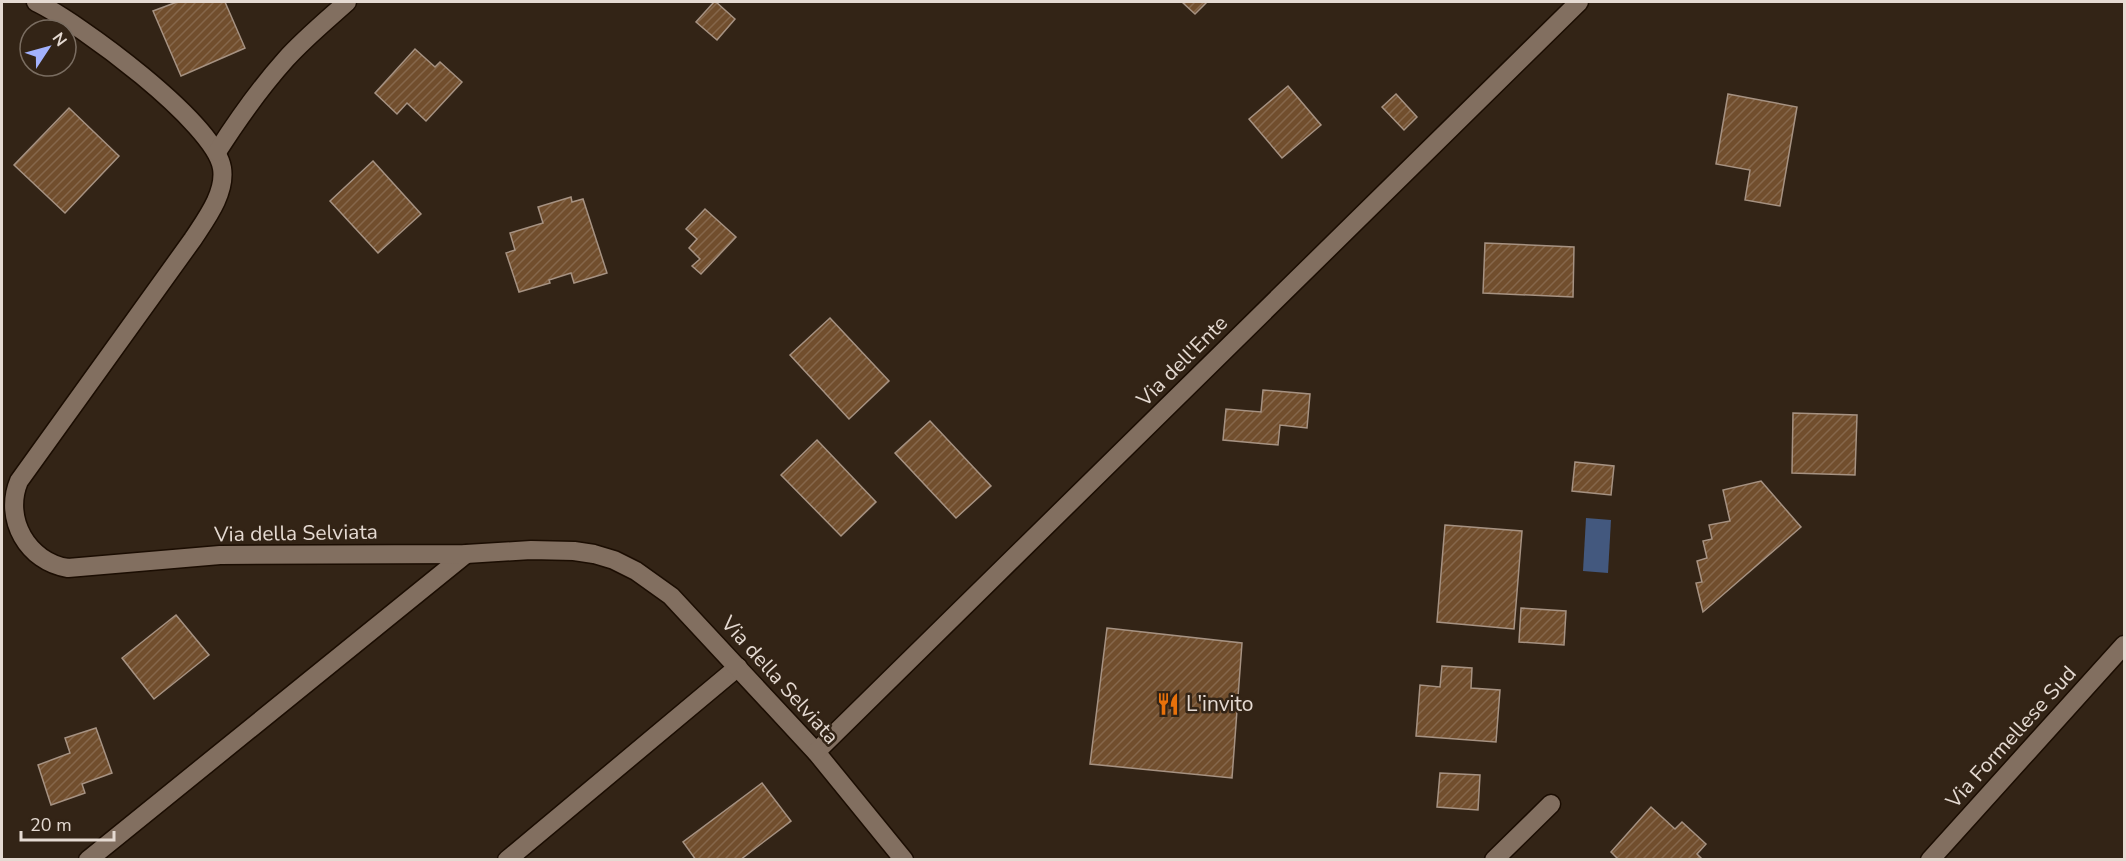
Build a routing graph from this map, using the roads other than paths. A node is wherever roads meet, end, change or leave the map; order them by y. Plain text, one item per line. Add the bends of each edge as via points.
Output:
1 (36, 2) edge
2 (347, 2) edge
3 (1579, 2) edge
4 (217, 152) junction
5 (466, 554) junction
6 (2124, 645) edge
7 (738, 667) junction
8 (816, 752) junction
9 (1551, 804) dead end
10 (88, 860) edge
11 (507, 860) edge
12 (904, 860) edge
13 (1494, 860) edge
14 (1930, 860) edge

1 - 4 street, Via della Selviata via 94,37 196,124
2 - 4 street via 266,81
3 - 8 street, Via dell'Ente
4 - 5 street, Via della Selviata via 223,176 216,200 193,239 19,481 13,503 18,527 45,561 68,568 220,555
5 - 7 street, Via della Selviata via 554,550 594,554 614,561 671,596
5 - 10 street
6 - 14 street, Via Formellese Sud
7 - 8 street, Via della Selviata
7 - 11 street
8 - 12 street, Via della Selviata
9 - 13 street

